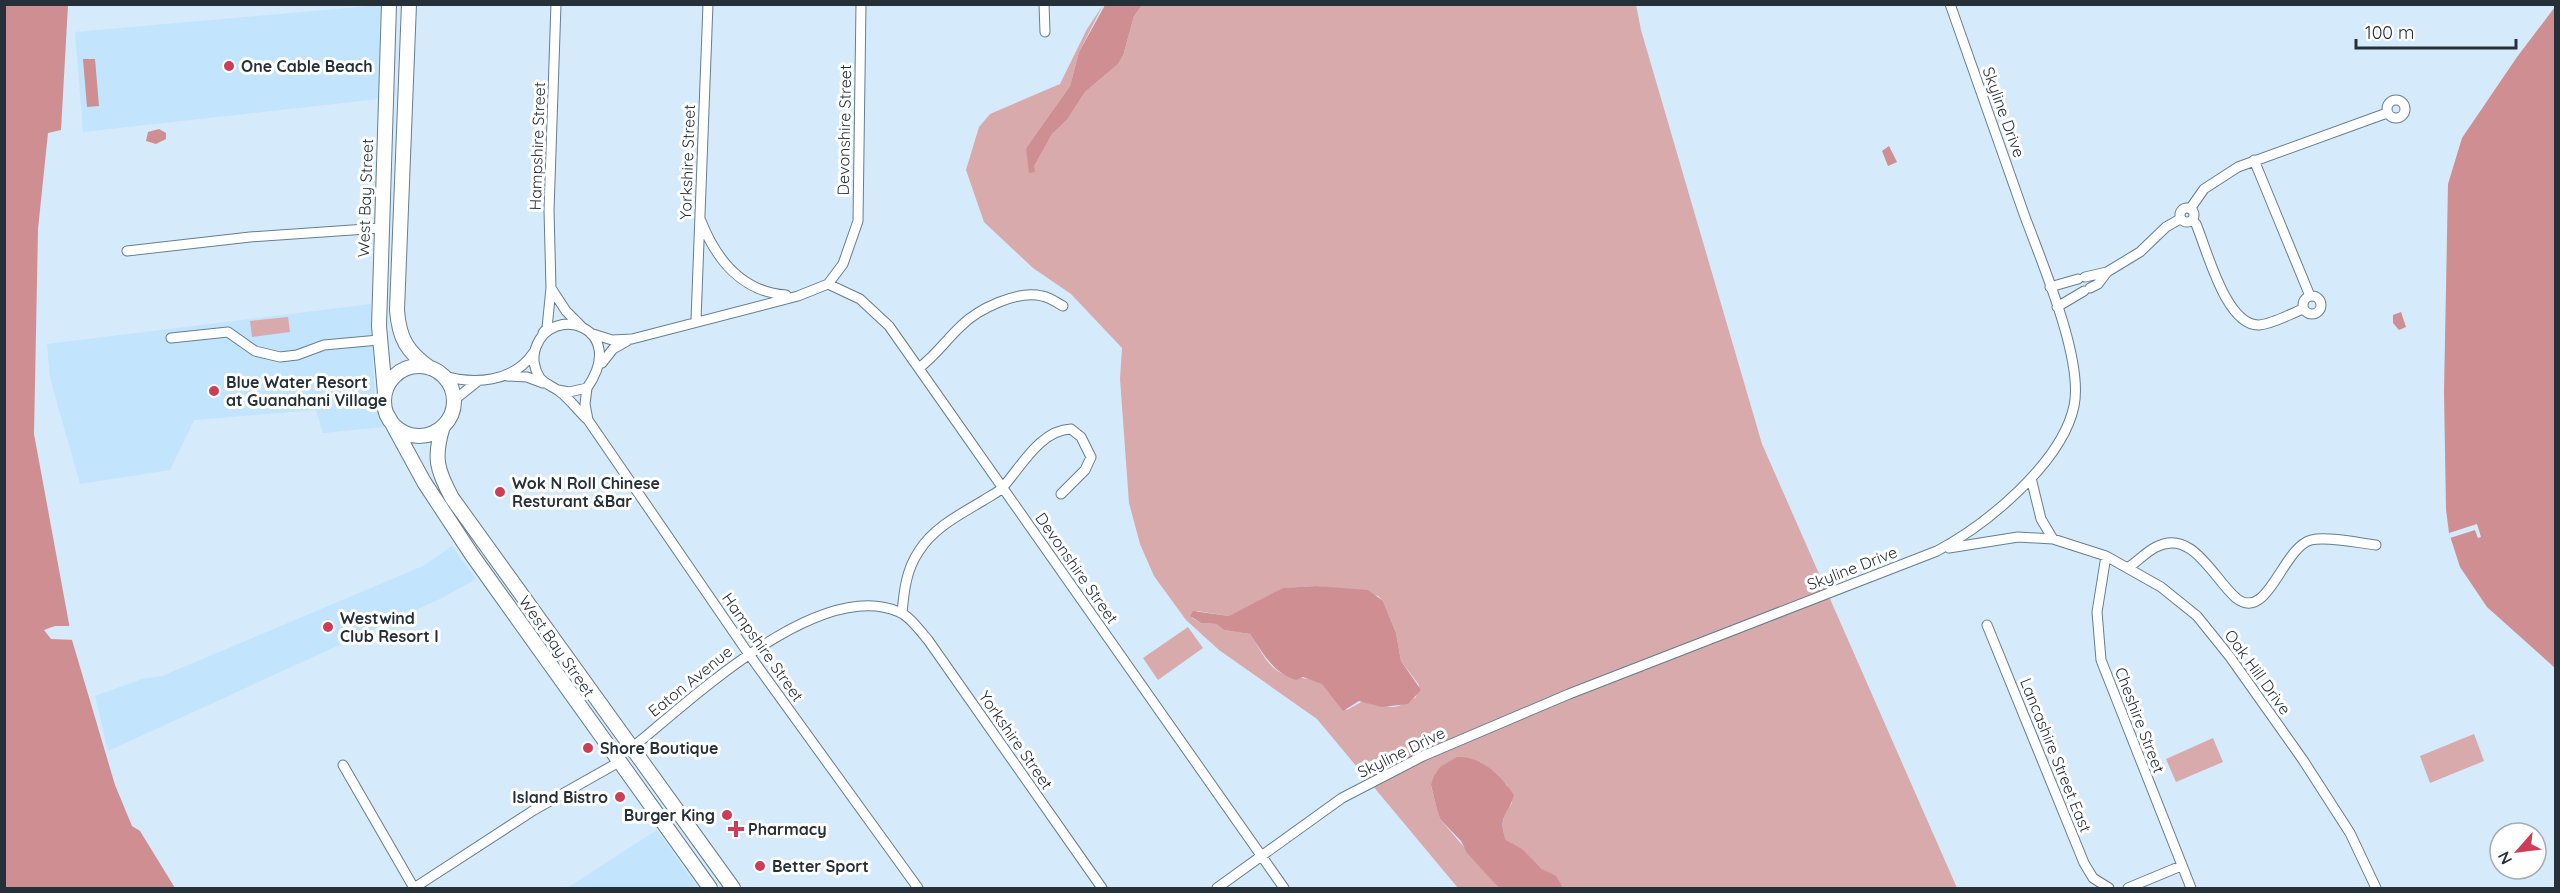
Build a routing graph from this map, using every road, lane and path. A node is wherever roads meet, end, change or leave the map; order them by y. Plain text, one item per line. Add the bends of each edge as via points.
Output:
1 (389, 4) edge
2 (409, 4) edge
3 (556, 4) edge
4 (708, 4) edge
5 (861, 4) edge
6 (1044, 4) edge
7 (1950, 4) edge
8 (1045, 32) dead end
9 (2387, 113) dead end
10 (2254, 160) junction
11 (2190, 209) junction
12 (700, 217) junction
13 (2180, 219) junction
14 (2192, 220) junction
15 (381, 228) junction
16 (127, 250) dead end
17 (2106, 272) junction
18 (828, 284) junction
19 (2050, 287) junction
20 (551, 288) junction
21 (798, 296) junction
22 (2310, 296) junction
23 (1063, 306) dead end
24 (2057, 307) junction
25 (2303, 309) junction
26 (696, 320) junction
27 (585, 329) junction
28 (171, 338) dead end
29 (540, 338) junction
30 (632, 339) junction
31 (379, 340) junction
32 (534, 352) junction
33 (600, 366) junction
34 (919, 368) junction
35 (436, 371) junction
36 (504, 376) junction
37 (478, 381) junction
38 (548, 386) junction
39 (587, 388) junction
40 (558, 390) junction
41 (385, 393) junction
42 (453, 401) junction
43 (387, 416) junction
44 (588, 420) junction
45 (442, 426) junction
46 (2031, 478) junction
47 (1003, 488) junction
48 (1061, 494) dead end
49 (2053, 539) junction
50 (2376, 544) dead end
51 (1937, 550) junction
52 (2106, 556) junction
53 (2129, 567) junction
54 (902, 613) junction
55 (1987, 625) dead end
56 (748, 653) junction
57 (633, 747) junction
58 (619, 762) junction
59 (343, 765) dead end
60 (1262, 856) junction
61 (2181, 866) junction
62 (414, 888) edge
63 (710, 888) edge
64 (733, 888) edge
65 (918, 888) edge
66 (1102, 888) edge
67 (1217, 888) edge
68 (1284, 888) edge
69 (2109, 888) edge
70 (2128, 888) edge
71 (2191, 888) edge
72 (2376, 888) edge

1 - 15 main road, West Bay Street
2 - 35 main road via 397,310 404,344 412,355
3 - 20 street, Hampshire Street via 549,210
4 - 12 street, Yorkshire Street
5 - 18 street, Devonshire Street via 858,221 843,264
6 - 8 street
7 - 19 street, Skyline Drive
9 - 10 street
10 - 11 street via 2220,176 2204,189
10 - 22 street
11 - 13 street via 2181,210
11 - 14 street
12 - 21 street via 709,241 734,273 750,286 769,294
12 - 26 street, Yorkshire Street
13 - 14 street via 2188,223
13 - 17 street via 2140,252
14 - 25 street via 2227,302 2241,320 2262,325
15 - 16 street
15 - 31 main road, West Bay Street
17 - 19 street
17 - 24 street via 2098,284
18 - 21 street
18 - 34 street, Devonshire Street via 874,310
19 - 24 street, Skyline Drive
20 - 27 street via 566,311
20 - 29 street, Hampshire Street via 547,328
21 - 26 street
22 - 25 street via 2304,299
22 - 25 street via 2321,302 2319,311 2310,315
23 - 34 street via 1041,295 994,305 974,314
24 - 46 street, Skyline Drive via 2075,368 2074,408 2063,434
26 - 30 street
27 - 29 street via 562,324
27 - 30 street via 612,340
27 - 33 street via 600,348
28 - 31 street via 228,332 255,351 280,357 324,345
29 - 32 street
30 - 33 street via 613,349
31 - 41 main road, West Bay Street
32 - 36 street via 522,367
32 - 38 street via 535,368
33 - 39 street
34 - 47 street, Devonshire Street
35 - 37 street
35 - 41 main road via 413,367 398,373
35 - 42 main road via 449,385
36 - 37 street
36 - 38 street via 527,377
37 - 42 street
38 - 40 street
39 - 40 street
39 - 44 street
40 - 44 street, Hampshire Street
41 - 43 main road
42 - 45 main road
43 - 45 main road via 395,426 412,435 432,433
43 - 58 main road, West Bay Street via 472,555
44 - 56 street, Hampshire Street
45 - 57 main road, West Bay Street via 436,448 437,464 452,498
46 - 49 street via 2041,519
46 - 51 street, Skyline Drive via 1983,523
47 - 48 street via 1027,454 1057,433 1071,429 1081,437 1091,457 1085,470
47 - 54 street via 941,527 919,550 904,586
47 - 60 street, Devonshire Street
49 - 51 street, Oak Hill Drive via 1999,538
49 - 52 street, Oak Hill Drive
50 - 53 street via 2321,540 2306,543 2292,554 2264,597 2254,603 2241,603 2190,547 2180,542 2156,547
51 - 60 street, Skyline Drive via 1569,694 1423,756 1342,798
52 - 53 street, Oak Hill Drive
52 - 61 street, Cheshire Street via 2097,612 2101,660
53 - 72 street, Oak Hill Drive via 2197,616 2230,657 2319,782 2354,840
54 - 56 street, Eaton Avenue via 859,604 796,627
54 - 66 street, Yorkshire Street via 928,640
55 - 69 street, Lancashire Street East via 2084,863 2093,878
56 - 57 street, Eaton Avenue
56 - 65 street, Hampshire Street
57 - 64 main road, West Bay Street
58 - 62 street via 534,810
58 - 63 main road, West Bay Street
59 - 62 street
60 - 67 street, Skyline Drive
60 - 68 street, Devonshire Street
61 - 70 street
61 - 71 street, Cheshire Street

